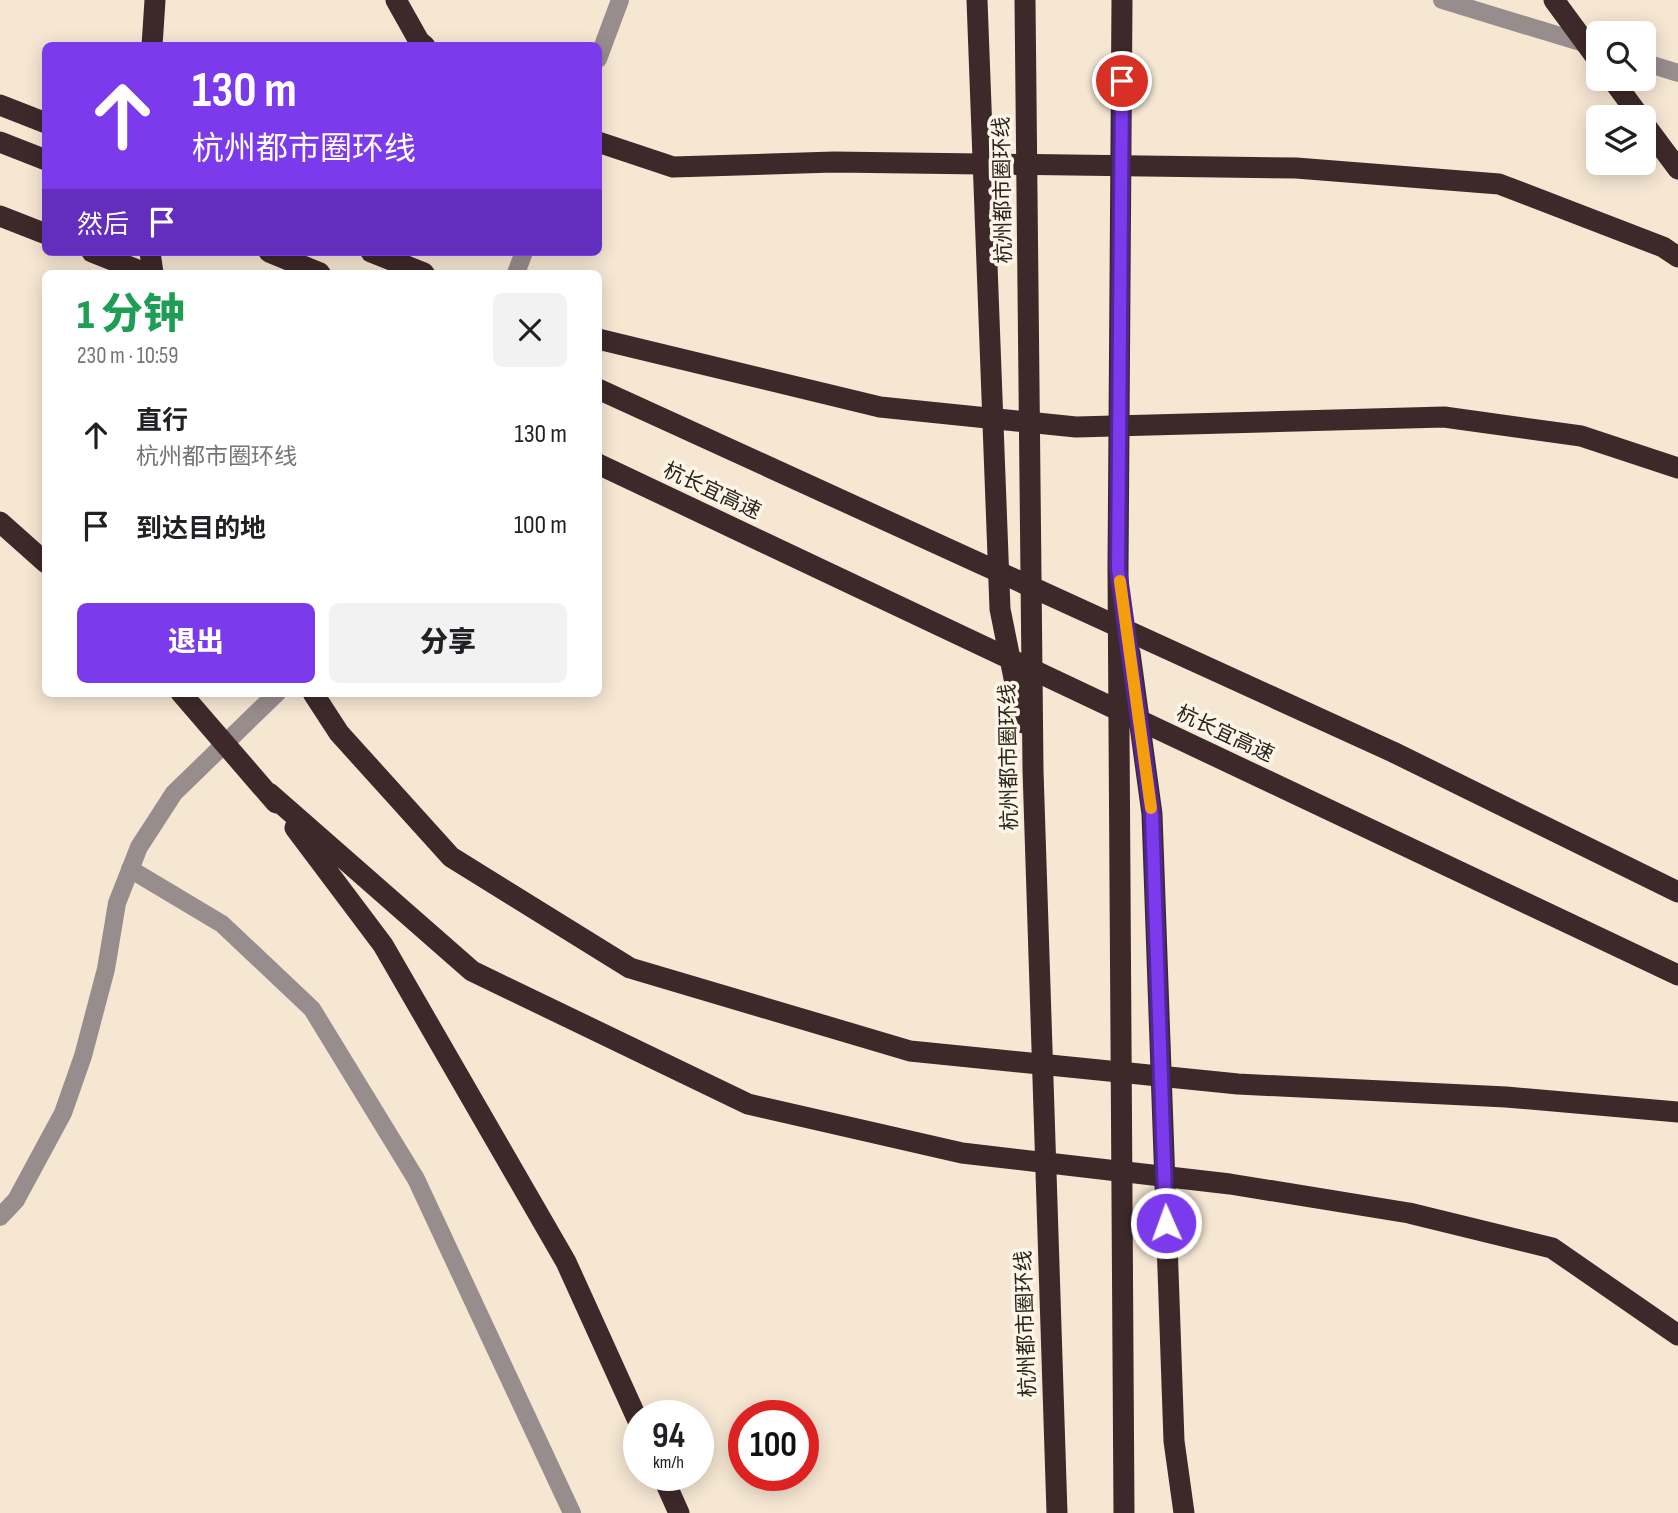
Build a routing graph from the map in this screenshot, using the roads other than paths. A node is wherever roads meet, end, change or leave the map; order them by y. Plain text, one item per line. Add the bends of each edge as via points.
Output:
1 (155, 0) edge
2 (396, 0) edge
3 (620, 0) edge
4 (977, 0) edge
5 (1025, 0) edge
6 (1122, 0) edge
7 (1443, 0) edge
8 (1554, 0) edge
9 (152, 42) edge
10 (420, 42) edge
11 (1586, 44) edge
12 (1586, 44) edge
13 (602, 49) edge
14 (1656, 66) edge
15 (1678, 73) edge
16 (0, 105) edge
17 (42, 121) edge
18 (1656, 140) edge
19 (0, 142) edge
20 (602, 143) edge
21 (42, 158) edge
22 (1678, 170) edge
23 (0, 216) edge
24 (42, 232) edge
25 (102, 256) edge
26 (279, 256) edge
27 (380, 256) edge
28 (1678, 257) edge
29 (137, 270) edge
30 (313, 270) edge
31 (416, 270) edge
32 (602, 340) edge
33 (602, 391) edge
34 (602, 466) edge
35 (1678, 468) edge
36 (0, 522) edge
37 (42, 559) edge
38 (1118, 569) junction
39 (185, 697) edge
40 (273, 697) edge
41 (316, 697) edge
42 (1033, 770) junction
43 (269, 793) junction
44 (130, 869) junction
45 (1678, 892) edge
46 (1678, 975) edge
47 (1678, 1112) edge
48 (0, 1217) edge
49 (1678, 1335) edge
50 (629, 1400) edge
51 (669, 1491) edge
52 (572, 1513) edge
53 (679, 1513) edge
54 (1057, 1513) edge
55 (1124, 1513) edge
56 (1184, 1513) edge

1 - 9 highway
2 - 10 highway
3 - 13 street
4 - 42 highway, bridge via 1000,610
5 - 42 highway, 杭州都市圈环线, bridge
6 - 38 highway, bridge
7 - 11 street
8 - 12 highway, bridge
14 - 15 street
16 - 17 highway
18 - 22 highway
19 - 21 highway
20 - 28 highway via 673,167 834,162 1296,168 1499,184 1663,247
23 - 24 highway
25 - 29 highway
26 - 30 highway
27 - 31 highway
32 - 35 highway via 880,407 1076,427 1444,417 1581,436
33 - 45 highway via 1393,752
34 - 46 highway, 杭长宜高速
36 - 37 highway
38 - 55 highway, bridge
38 - 56 highway, bridge via 1152,814 1174,1441
39 - 43 highway
40 - 44 street via 174,793
41 - 47 highway via 339,733 452,858 630,968 910,1051 1238,1084 1506,1097
42 - 54 highway, 杭州都市圈环线, bridge
43 - 49 highway via 472,971 748,1104 962,1153 1244,1186 1409,1213 1552,1248
43 - 50 highway via 383,945 566,1262
44 - 48 street via 117,903 106,969 83,1056 63,1113 16,1200
44 - 52 street via 222,924 312,1009 416,1179
51 - 53 highway

